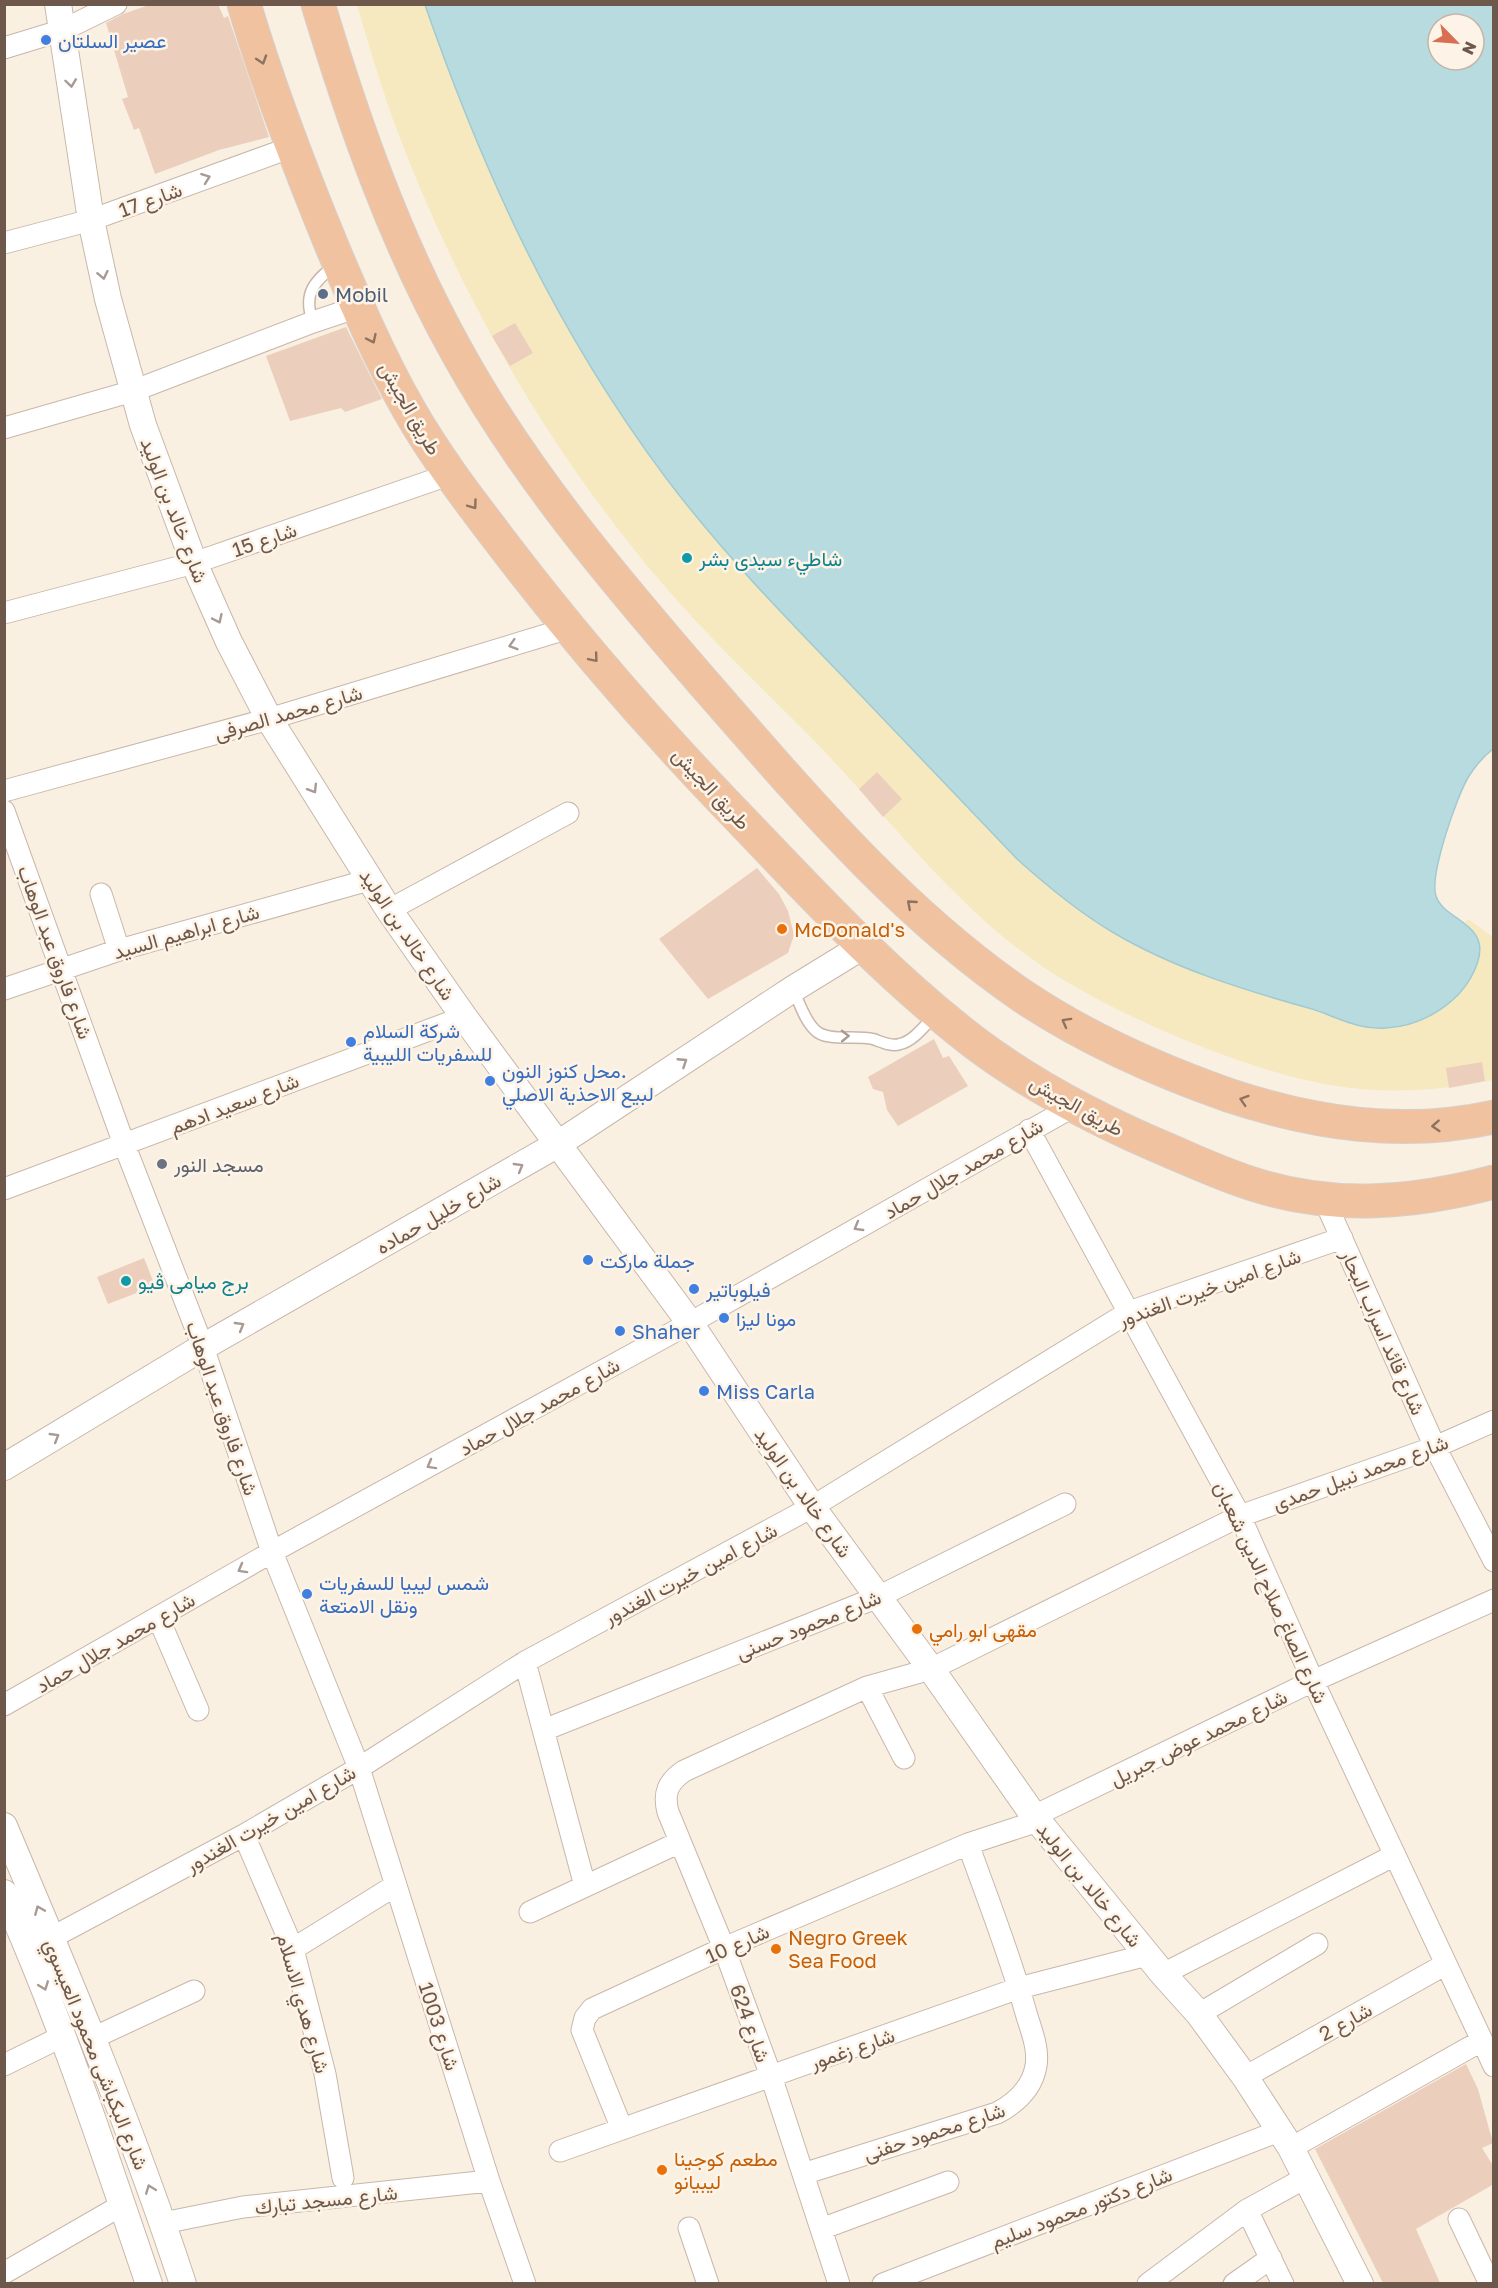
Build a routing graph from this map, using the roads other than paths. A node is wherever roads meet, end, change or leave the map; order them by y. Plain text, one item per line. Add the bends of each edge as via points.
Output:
1 (58, 4) edge
2 (116, 4) edge
3 (244, 4) edge
4 (318, 4) edge
5 (63, 30) junction
6 (4, 48) edge
7 (292, 147) junction
8 (92, 220) junction
9 (4, 243) edge
10 (339, 262) junction
11 (358, 307) junction
12 (313, 322) junction
13 (133, 392) junction
14 (4, 428) edge
15 (451, 474) junction
16 (194, 563) junction
17 (4, 613) edge
18 (569, 628) junction
19 (269, 719) junction
20 (4, 791) edge
21 (4, 811) edge
22 (568, 813) dead end
23 (369, 880) junction
24 (101, 894) dead end
25 (389, 910) junction
26 (863, 946) junction
27 (119, 950) junction
28 (62, 969) junction
29 (4, 989) edge
30 (793, 989) junction
31 (938, 1013) junction
32 (464, 1017) junction
33 (1074, 1106) junction
34 (1494, 1117) edge
35 (1029, 1130) junction
36 (124, 1144) junction
37 (558, 1144) junction
38 (1494, 1182) edge
39 (4, 1189) edge
40 (1324, 1199) junction
41 (1342, 1238) junction
42 (1129, 1312) junction
43 (690, 1323) junction
44 (203, 1347) junction
45 (1494, 1421) edge
46 (1435, 1447) junction
47 (4, 1467) edge
48 (1065, 1504) dead end
49 (812, 1507) junction
50 (1240, 1516) junction
51 (273, 1552) junction
52 (1494, 1562) edge
53 (878, 1597) junction
54 (1494, 1600) edge
55 (158, 1617) junction
56 (525, 1662) junction
57 (931, 1669) junction
58 (1313, 1681) junction
59 (867, 1686) junction
60 (4, 1705) edge
61 (198, 1710) dead end
62 (544, 1730) junction
63 (904, 1758) dead end
64 (359, 1768) junction
65 (684, 1771) joint
66 (1036, 1819) junction
67 (4, 1826) edge
68 (244, 1835) junction
69 (680, 1842) junction
70 (968, 1844) junction
71 (1395, 1855) junction
72 (396, 1885) junction
73 (585, 1886) junction
74 (4, 1893) edge
75 (530, 1912) dead end
76 (51, 1938) junction
77 (1317, 1944) dead end
78 (724, 1948) junction
79 (293, 1949) junction
80 (1155, 1964) junction
81 (1446, 1964) junction
82 (1019, 1988) junction
83 (194, 1991) dead end
84 (1198, 2014) junction
85 (63, 2036) junction
86 (93, 2038) junction
87 (1481, 2041) junction
88 (4, 2065) edge
89 (1494, 2066) edge
90 (771, 2076) junction
91 (1245, 2077) junction
92 (622, 2129) junction
93 (1285, 2139) junction
94 (560, 2151) dead end
95 (803, 2174) junction
96 (1307, 2177) junction
97 (342, 2178) dead end
98 (489, 2181) junction
99 (948, 2182) dead end
100 (122, 2205) junction
101 (1246, 2210) junction
102 (1459, 2219) dead end
103 (163, 2223) junction
104 (689, 2228) dead end
105 (821, 2229) junction
106 (1271, 2258) junction
107 (4, 2273) edge
108 (149, 2283) edge
109 (183, 2283) edge
110 (525, 2283) edge
111 (708, 2283) edge
112 (839, 2283) edge
113 (883, 2283) edge
114 (1148, 2283) edge
115 (1234, 2283) edge
116 (1283, 2283) edge
117 (1360, 2283) edge
118 (1490, 2283) edge

1 - 5 street, شارع خالد بن الوليد
2 - 5 street
3 -> 7 highway, طريق الجيش
34 -> 4 highway via 1415,1127 1348,1124 1283,1112 1206,1087 1130,1055 1023,996 903,898 830,825 635,603 513,444 456,351 406,248 363,142
5 - 6 street
5 -> 8 street, شارع خالد بن الوليد
8 -> 7 street, شارع 17
7 - 10 highway, طريق الجيش
8 - 9 street, شارع 17
8 -> 13 street, شارع خالد بن الوليد
10 - 11 highway, طريق الجيش
10 - 12 lane via 313,286 309,306
11 - 12 street
11 -> 15 highway, طريق الجيش via 407,407
12 - 13 street
13 - 14 street
13 - 16 street, شارع خالد بن الوليد
15 - 16 street, شارع 15
15 -> 18 highway, طريق الجيش
16 - 17 street, شارع 15
16 -> 19 street, شارع خالد بن الوليد
18 -> 19 street, شارع محمد الصرفى
18 -> 26 highway, طريق الجيش via 690,766
19 - 20 street, شارع محمد الصرفى
19 -> 23 street, شارع خالد بن الوليد
21 - 28 street, شارع فاروق عبد الوهاب
22 - 25 street
23 - 25 street, شارع خالد بن الوليد
23 - 27 street, شارع ابراهيم السيد
24 - 27 street
25 - 32 street, شارع خالد بن الوليد
26 - 30 street, شارع خليل حماده
26 - 31 highway, طريق الجيش
27 - 28 street, شارع ابراهيم السيد
28 - 29 street, شارع ابراهيم السيد
28 - 36 street, شارع فاروق عبد الوهاب
30 -> 31 lane via 811,1026 827,1037 856,1036 901,1044
37 -> 30 street, شارع خليل حماده
31 - 33 highway, طريق الجيش via 1008,1066
32 - 36 street, شارع سعيد ادهم
32 - 37 street, شارع خالد بن الوليد
33 - 35 street, شارع محمد جلال حماد
33 - 40 highway, طريق الجيش via 1224,1174
35 - 42 street, شارع الصاغ صلاح الدين شعبان
35 -> 43 street, شارع محمد جلال حماد
36 - 39 street, شارع سعيد ادهم
36 - 44 street, شارع فاروق عبد الوهاب
37 - 43 street, شارع خالد بن الوليد
44 -> 37 street, شارع خليل حماده
38 - 40 highway, طريق الجيش via 1414,1199
40 - 41 street, شارع قائد اسراب البحار
41 - 42 street, شارع امين خيرت الغندور
41 - 46 street, شارع قائد اسراب البحار
42 - 49 street, شارع امين خيرت الغندور
42 - 50 street, شارع الصاغ صلاح الدين شعبان
43 - 49 street, شارع خالد بن الوليد
43 -> 51 street, شارع محمد جلال حماد
47 -> 44 street, شارع خليل حماده
44 - 51 street, شارع فاروق عبد الوهاب
45 - 46 street, شارع محمد نبيل حمدى
46 - 50 street, شارع محمد نبيل حمدى
46 - 52 street, شارع قائد اسراب البحار
48 - 53 street, شارع محمود حسنى
49 - 53 street, شارع خالد بن الوليد
49 - 56 street, شارع امين خيرت الغندور
50 - 57 street, شارع محمد نبيل حمدى
50 - 58 street, شارع الصاغ صلاح الدين شعبان
51 -> 55 street, شارع محمد جلال حماد
51 - 64 street, شارع فاروق عبد الوهاب
53 - 57 street, شارع خالد بن الوليد
53 - 62 street, شارع محمود حسنى
54 - 58 street, شارع محمد عوض جبريل
55 - 60 street, شارع محمد جلال حماد
55 - 61 street
56 - 62 street
56 - 64 street, شارع امين خيرت الغندور
57 - 59 street, شارع محمد نبيل حمدى
57 - 66 street, شارع خالد بن الوليد
58 - 66 street, شارع محمد عوض جبريل
58 - 71 street, شارع الصاغ صلاح الدين شعبان
59 - 63 street
59 - 65 street, شارع محمد نبيل حمدى
62 - 73 street
64 - 68 street, شارع امين خيرت الغندور
64 - 72 street, شارع 1003
65 - 69 street, شارع 624 via 667,1788 665,1800
66 - 70 street, شارع 10
66 - 80 street, شارع خالد بن الوليد
76 -> 67 street, شارع البكباشى محمود العيسوي
68 - 76 street, شارع امين خيرت الغندور
68 - 79 street, شارع هدي الاسلام
69 - 73 street
69 - 78 street, شارع 624
70 - 78 street, شارع 10
70 - 82 street, شارع محمود حفنى
71 - 80 street, شارع زغمور
71 - 81 street, شارع الصاغ صلاح الدين شعبان
72 - 79 street
72 - 98 street, شارع 1003
73 - 75 street
74 -> 85 street, شارع البكباشى محمود العيسوي
76 - 86 street, شارع البكباشى محمود العيسوي
77 - 84 street
78 - 90 street, شارع 624
78 - 92 street, شارع 10 via 604,2002 585,2018 582,2030 586,2042
79 - 97 street, شارع هدي الاسلام via 325,2074
80 - 82 street, شارع زغمور
80 - 84 street, شارع خالد بن الوليد
81 - 87 street, شارع الصاغ صلاح الدين شعبان
81 - 91 street, شارع 2
82 - 90 street, شارع زغمور
82 - 95 street, شارع محمود حفنى via 1036,2047 1036,2066 1029,2087 1013,2105
83 - 86 street
84 - 91 street, شارع خالد بن الوليد
85 - 88 street
85 - 100 street, شارع البكباشى محمود العيسوي
103 -> 86 street, شارع البكباشى محمود العيسوي
87 - 89 street, شارع الصاغ صلاح الدين شعبان
87 - 93 street, شارع دكتور محمود سليم
90 - 92 street, شارع زغمور
90 - 95 street, شارع 624
91 - 93 street, شارع خالد بن الوليد
92 - 94 street, شارع زغمور
93 - 96 street, شارع خالد بن الوليد
93 - 113 street, شارع دكتور محمود سليم
95 - 105 street, شارع 624
96 - 101 street
96 - 117 street, شارع خالد بن الوليد
98 - 103 street, شارع مسجد تبارك via 243,2207
98 - 110 street, شارع 1003
99 - 105 street
100 - 107 street
100 - 108 street, شارع البكباشى محمود العيسوي
101 - 106 street
101 - 114 street
102 - 118 street
103 - 109 street, شارع البكباشى محمود العيسوي
104 - 111 street
105 - 112 street, شارع 624
106 - 115 street
106 - 116 street

